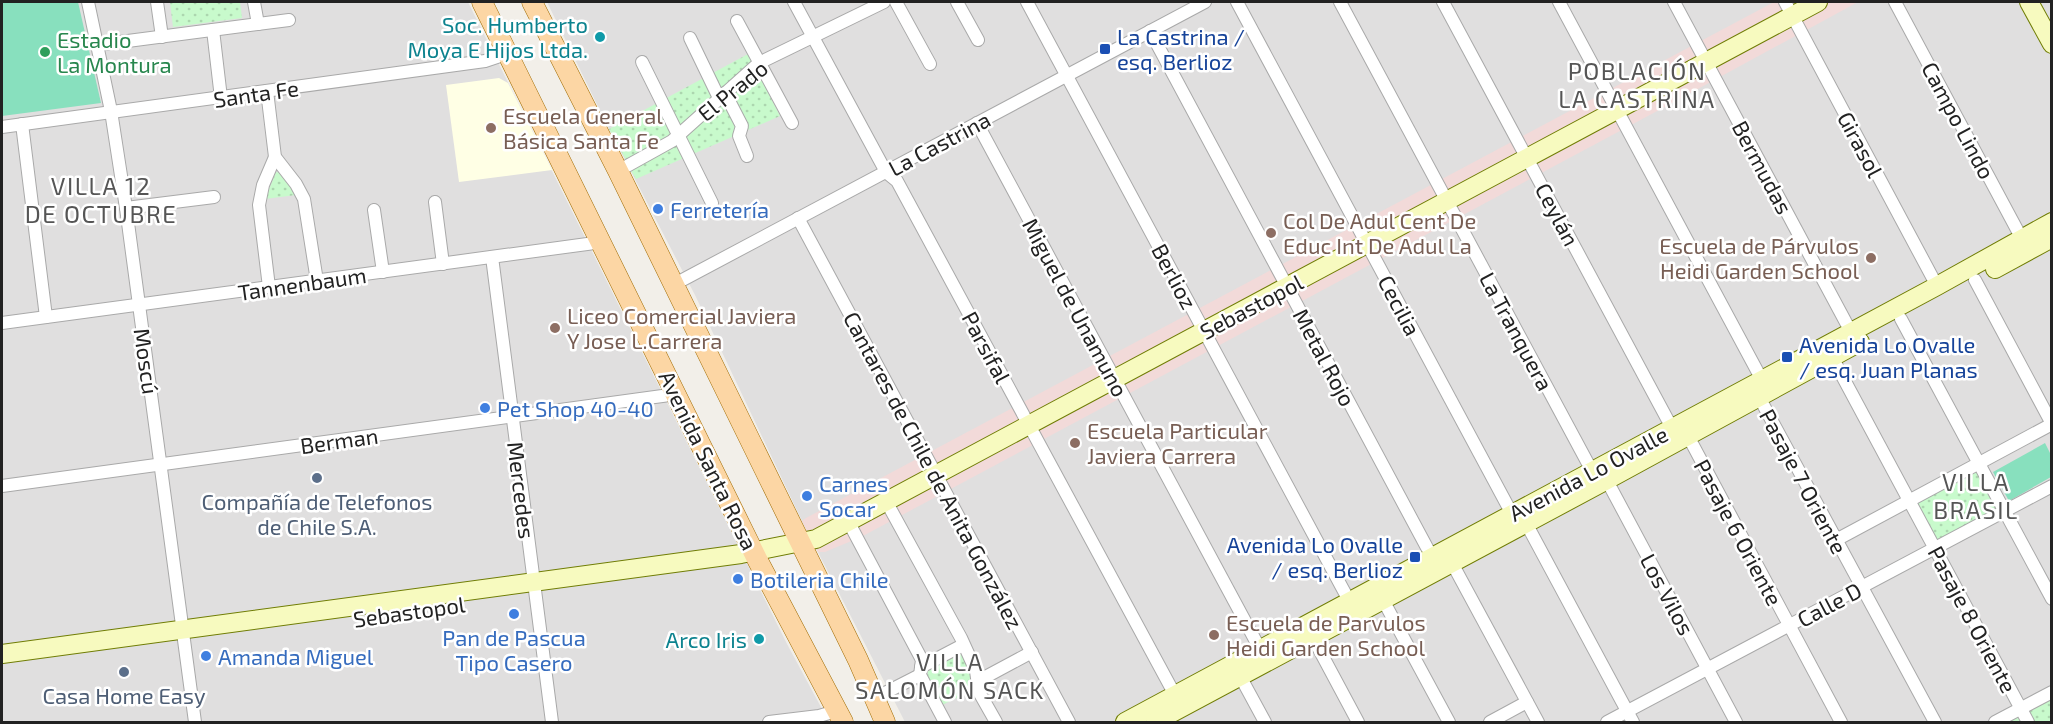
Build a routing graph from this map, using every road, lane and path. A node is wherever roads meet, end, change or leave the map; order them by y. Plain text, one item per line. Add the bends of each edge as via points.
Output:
1 (88, 2) edge
2 (157, 2) edge
3 (254, 2) edge
4 (482, 2) edge
5 (534, 2) edge
6 (794, 2) edge
7 (884, 2) edge
8 (896, 2) edge
9 (957, 2) edge
10 (1027, 2) edge
11 (1205, 2) edge
12 (1237, 2) edge
13 (1340, 2) edge
14 (1443, 2) edge
15 (1559, 2) edge
16 (1674, 2) edge
17 (1818, 2) edge
18 (1895, 2) edge
19 (2029, 2) edge
20 (1788, 8) edge
21 (289, 20) dead end
22 (737, 21) dead end
23 (258, 24) junction
24 (213, 30) junction
25 (1150, 31) junction
26 (162, 37) junction
27 (690, 38) dead end
28 (813, 38) junction
29 (978, 40) dead end
30 (102, 44) junction
31 (2052, 44) edge
32 (509, 53) junction
33 (642, 62) dead end
34 (1706, 62) junction
35 (759, 63) junction
36 (930, 64) dead end
37 (1067, 75) junction
38 (267, 91) junction
39 (722, 95) junction
40 (221, 98) junction
41 (1617, 109) junction
42 (111, 111) junction
43 (792, 123) dead end
44 (977, 123) junction
45 (22, 124) junction
46 (2, 127) edge
47 (678, 136) junction
48 (747, 156) dead end
49 (275, 157) junction
50 (1527, 158) junction
51 (618, 171) junction
52 (886, 172) junction
53 (214, 197) dead end
54 (1447, 201) junction
55 (435, 202) dead end
56 (712, 203) dead end
57 (126, 208) junction
58 (374, 210) dead end
59 (798, 218) junction
60 (2052, 222) edge
61 (2022, 239) junction
62 (602, 242) junction
63 (2050, 242) edge
64 (1367, 243) junction
65 (492, 257) junction
66 (443, 264) junction
67 (383, 272) junction
68 (1974, 280) junction
69 (317, 281) junction
70 (673, 285) junction
71 (1287, 286) junction
72 (1937, 286) junction
73 (269, 287) junction
74 (139, 304) junction
75 (46, 317) junction
76 (1901, 319) junction
77 (2, 323) edge
78 (1204, 331) junction
79 (1851, 332) junction
80 (1832, 357) junction
81 (1114, 379) junction
82 (1761, 388) junction
83 (677, 394) junction
84 (513, 417) junction
85 (2052, 424) edge
86 (1029, 425) junction
87 (1680, 432) junction
88 (1979, 463) junction
89 (161, 464) junction
90 (1600, 472) junction
91 (936, 474) junction
92 (2, 486) edge
93 (2052, 486) edge
94 (1909, 500) junction
95 (886, 501) junction
96 (2004, 511) junction
97 (1519, 519) junction
98 (848, 521) junction
99 (1836, 540) junction
100 (804, 544) junction
101 (1935, 548) junction
102 (756, 556) junction
103 (1432, 557) junction
104 (1452, 563) junction
105 (1862, 586) junction
106 (535, 588) junction
107 (2052, 598) edge
108 (1383, 600) junction
109 (1353, 608) junction
110 (1789, 626) junction
111 (184, 637) junction
112 (1313, 638) junction
113 (963, 645) junction
114 (1260, 649) junction
115 (1032, 652) junction
116 (2, 654) edge
117 (2, 666) edge
118 (1708, 670) junction
119 (921, 671) junction
120 (1240, 676) junction
121 (978, 681) junction
122 (2052, 692) edge
123 (1174, 695) junction
124 (875, 698) junction
125 (1527, 702) junction
126 (2021, 708) junction
127 (840, 717) edge
128 (1159, 717) edge
129 (1630, 717) edge
130 (195, 723) edge
131 (552, 723) edge
132 (769, 723) edge
133 (885, 723) edge
134 (945, 723) edge
135 (996, 723) edge
136 (1070, 723) edge
137 (1125, 723) edge
138 (1265, 723) edge
139 (1358, 723) edge
140 (1449, 723) edge
141 (1490, 723) edge
142 (1538, 723) edge
143 (1607, 723) edge
144 (1736, 723) edge
145 (1841, 723) edge
146 (1935, 723) edge
147 (1995, 723) edge
148 (2028, 723) edge

1 - 30 street, Moscú
2 - 26 street
3 - 23 street
4 - 32 main road, Avenida Santa Rosa
5 - 51 main road, Avenida Santa Rosa
6 - 28 street, Parsifal
7 - 28 street, El Prado
8 - 36 street
9 - 29 street
10 - 37 street, Berlioz
11 - 25 street, La Castrina
12 - 64 street, Cecilia
13 - 54 street, La Tranquera
14 - 50 street, Ceylán
15 - 41 street, Pasaje 7 Oriente
16 - 34 street, Bermudas
17 - 20 street, Sebastopol
18 - 61 street, Campo Lindo
19 - 31 street
20 - 34 street, Sebastopol
20 - 72 street, Girasol
21 - 23 street
22 - 35 street
23 - 24 street
24 - 26 street
24 - 40 street
25 - 37 street, La Castrina
25 - 71 street, Metal Rojo
26 - 30 street
27 - 39 street
28 - 35 street, El Prado
28 - 52 street, Parsifal
30 - 42 street, Moscú
32 - 38 street, Santa Fe via 485,61
32 - 62 main road, Avenida Santa Rosa
33 - 47 street
34 - 41 street, Sebastopol
34 - 79 street, Bermudas
35 - 39 street, El Prado
35 - 43 street
37 - 44 street, La Castrina
37 - 78 street, Berlioz
38 - 40 street, Santa Fe
38 - 49 street
39 - 47 street, El Prado
39 - 48 street via 742,126 739,136
40 - 42 street, Santa Fe
41 - 50 street, Sebastopol
41 - 82 street, Pasaje 7 Oriente
42 - 45 street, Santa Fe
42 - 57 street, Moscú
44 - 52 street, La Castrina
44 - 81 street, Miguel de Unamuno
45 - 46 street, Santa Fe
45 - 75 street
47 - 51 street, El Prado
47 - 56 street
49 - 69 street via 304,199
49 - 73 street via 259,206
50 - 54 street, Sebastopol
50 - 87 street, Ceylán
51 - 70 main road, Avenida Santa Rosa
52 - 59 street, La Castrina
52 - 86 street, Parsifal via 897,182
53 - 57 street
54 - 64 street, Sebastopol
54 - 90 street, La Tranquera
55 - 66 street
57 - 74 street, Moscú
58 - 67 street
59 - 70 street, La Castrina
59 - 91 street, Cantares de Chile de Anita González
60 - 61 street, Avenida Lo Ovalle
61 - 72 street, Avenida Lo Ovalle
62 - 65 street, Tannenbaum
62 - 83 main road, Avenida Santa Rosa
63 - 68 street, Avenida Lo Ovalle
64 - 71 street, Sebastopol
64 - 97 street, Cecilia
65 - 66 street, Tannenbaum
65 - 84 street, Mercedes
66 - 67 street, Tannenbaum
67 - 69 street, Tannenbaum
68 - 76 street, Avenida Lo Ovalle
68 - 85 street
69 - 73 street, Tannenbaum
70 - 100 main road, Avenida Santa Rosa
71 - 78 street, Sebastopol
71 - 103 street, Metal Rojo
72 - 79 street, Avenida Lo Ovalle
73 - 74 street, Tannenbaum
74 - 75 street, Tannenbaum
74 - 89 street, Moscú
75 - 77 street, Tannenbaum
76 - 80 street, Avenida Lo Ovalle
76 - 88 street
78 - 81 street, Sebastopol
78 - 109 street, Berlioz
79 - 82 street, Avenida Lo Ovalle
80 - 82 street, Avenida Lo Ovalle
80 - 94 street, Pasaje 8 Oriente
81 - 86 street, Sebastopol
81 - 114 street, Miguel de Unamuno
82 - 87 street, Avenida Lo Ovalle
82 - 99 street, Pasaje 7 Oriente
83 - 84 street, Berman
83 - 102 main road, Avenida Santa Rosa
84 - 89 street, Berman
84 - 106 street, Mercedes
85 - 88 street
86 - 91 street, Sebastopol
86 - 123 street, Parsifal
87 - 90 street, Avenida Lo Ovalle
87 - 110 street, Pasaje 6 Oriente
88 - 94 street
88 - 96 street
89 - 92 street, Berman
89 - 111 street, Moscú
90 - 97 street, Avenida Lo Ovalle
90 - 118 street, Los Vilos
91 - 95 street, Sebastopol
91 - 115 street, Cantares de Chile de Anita González
93 - 96 street, Calle D
94 - 99 street
94 - 101 street, Pasaje 8 Oriente
95 - 98 street, Sebastopol
95 - 113 street
96 - 101 street, Calle D
96 - 107 street
97 - 103 street, Avenida Lo Ovalle
97 - 104 street, Avenida Lo Ovalle
97 - 129 street, Cecilia
98 - 100 street, Sebastopol
98 - 119 street via 922,660
99 - 105 street, Pasaje 7 Oriente
100 - 102 street, Sebastopol
100 - 124 main road, Avenida Santa Rosa
101 - 105 street, Calle D
101 - 126 street, Pasaje 8 Oriente
102 - 106 street, Sebastopol
102 - 127 main road, Avenida Santa Rosa
103 - 109 street, Avenida Lo Ovalle
104 - 108 street, Avenida Lo Ovalle
104 - 125 street
105 - 110 street, Calle D
105 - 146 street, Pasaje 7 Oriente
106 - 111 street, Sebastopol via 192,628
106 - 131 street, Mercedes
108 - 109 street, Avenida Lo Ovalle
108 - 140 street
109 - 112 street, Avenida Lo Ovalle
109 - 114 street, Avenida Lo Ovalle
110 - 118 street, Calle D
110 - 145 street, Pasaje 6 Oriente
111 - 116 street, Sebastopol
111 - 117 street, Sebastopol
111 - 130 street, Moscú
112 - 120 street, Avenida Lo Ovalle
112 - 139 street
113 - 119 street
113 - 121 street
114 - 123 street, Avenida Lo Ovalle
115 - 121 street
115 - 136 street, Cantares de Chile de Anita González
118 - 129 street, Calle D
118 - 144 street, Los Vilos
119 - 124 street
119 - 134 street
120 - 128 street, Avenida Lo Ovalle
120 - 138 street
121 - 135 street via 979,692
122 - 126 street
123 - 128 street, Avenida Lo Ovalle
124 - 133 main road, Avenida Santa Rosa
125 - 141 street
125 - 142 street
126 - 147 street
126 - 148 street, Pasaje 8 Oriente
127 - 132 street
128 - 137 street, Avenida Lo Ovalle
129 - 143 street, Calle D

